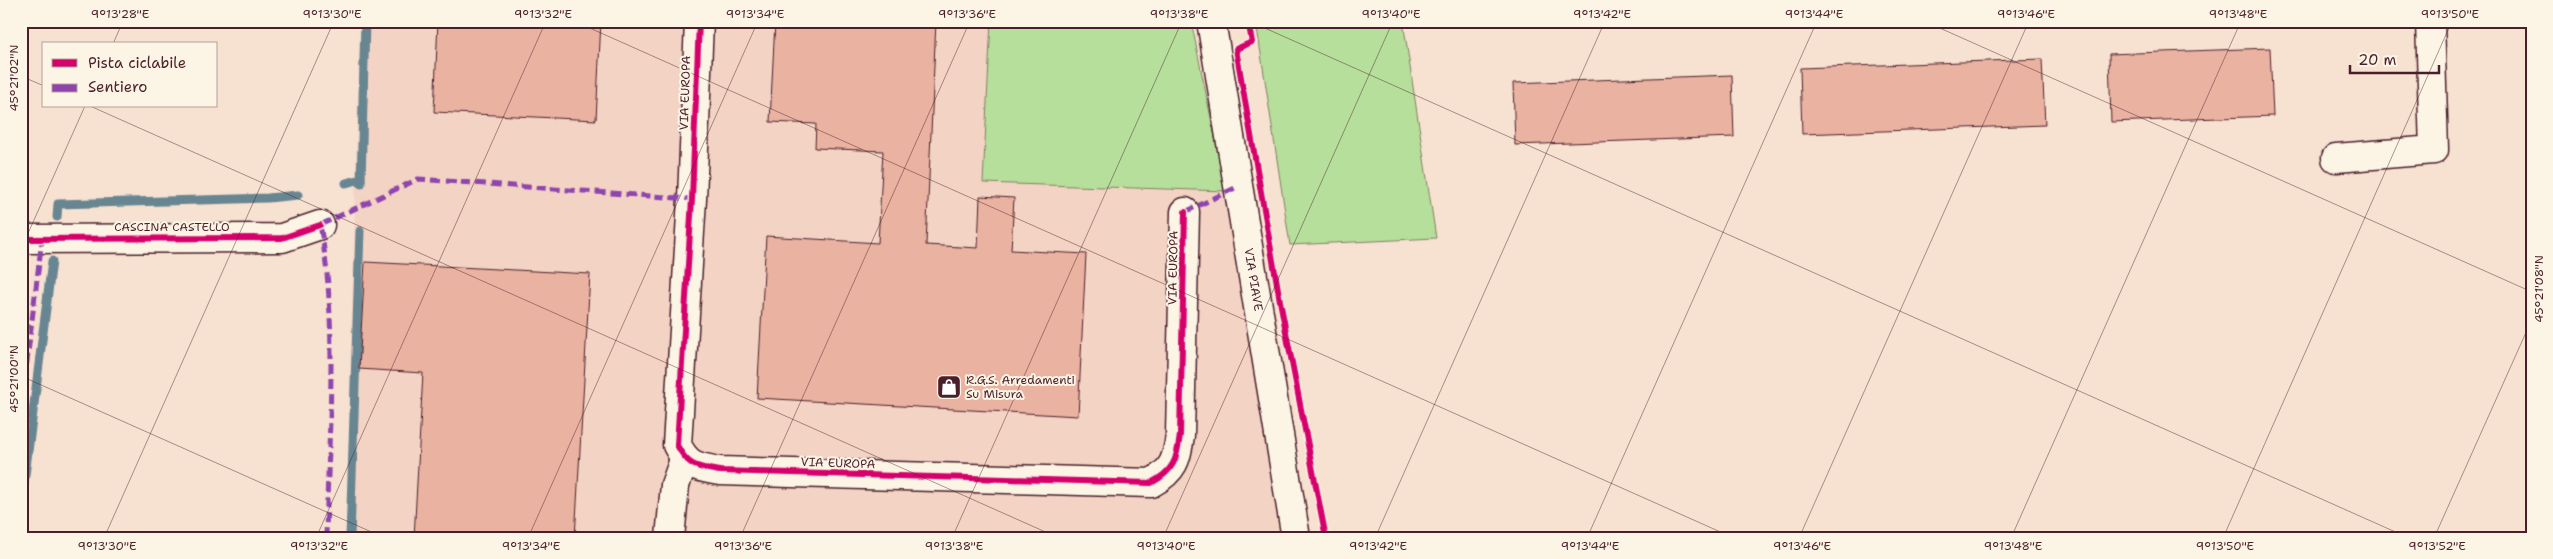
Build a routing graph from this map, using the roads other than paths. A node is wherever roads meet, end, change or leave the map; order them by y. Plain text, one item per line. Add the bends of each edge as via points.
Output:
1 (699, 21) edge
2 (1211, 21) edge
3 (2430, 21) edge
4 (2336, 158) dead end
5 (1186, 212) dead end
6 (320, 224) dead end
7 (21, 239) edge
8 (684, 460) junction
9 (670, 538) edge
10 (1296, 538) edge

1 - 8 street, VIA EUROPA via 677,446
2 - 10 street, VIA PIAVE
3 - 4 street via 2434,150
5 - 8 street, VIA EUROPA via 1180,435 1177,456 1166,475 1151,483 720,471 698,468
6 - 7 street, CASCINA CASTELLO via 282,238
8 - 9 street via 674,485

